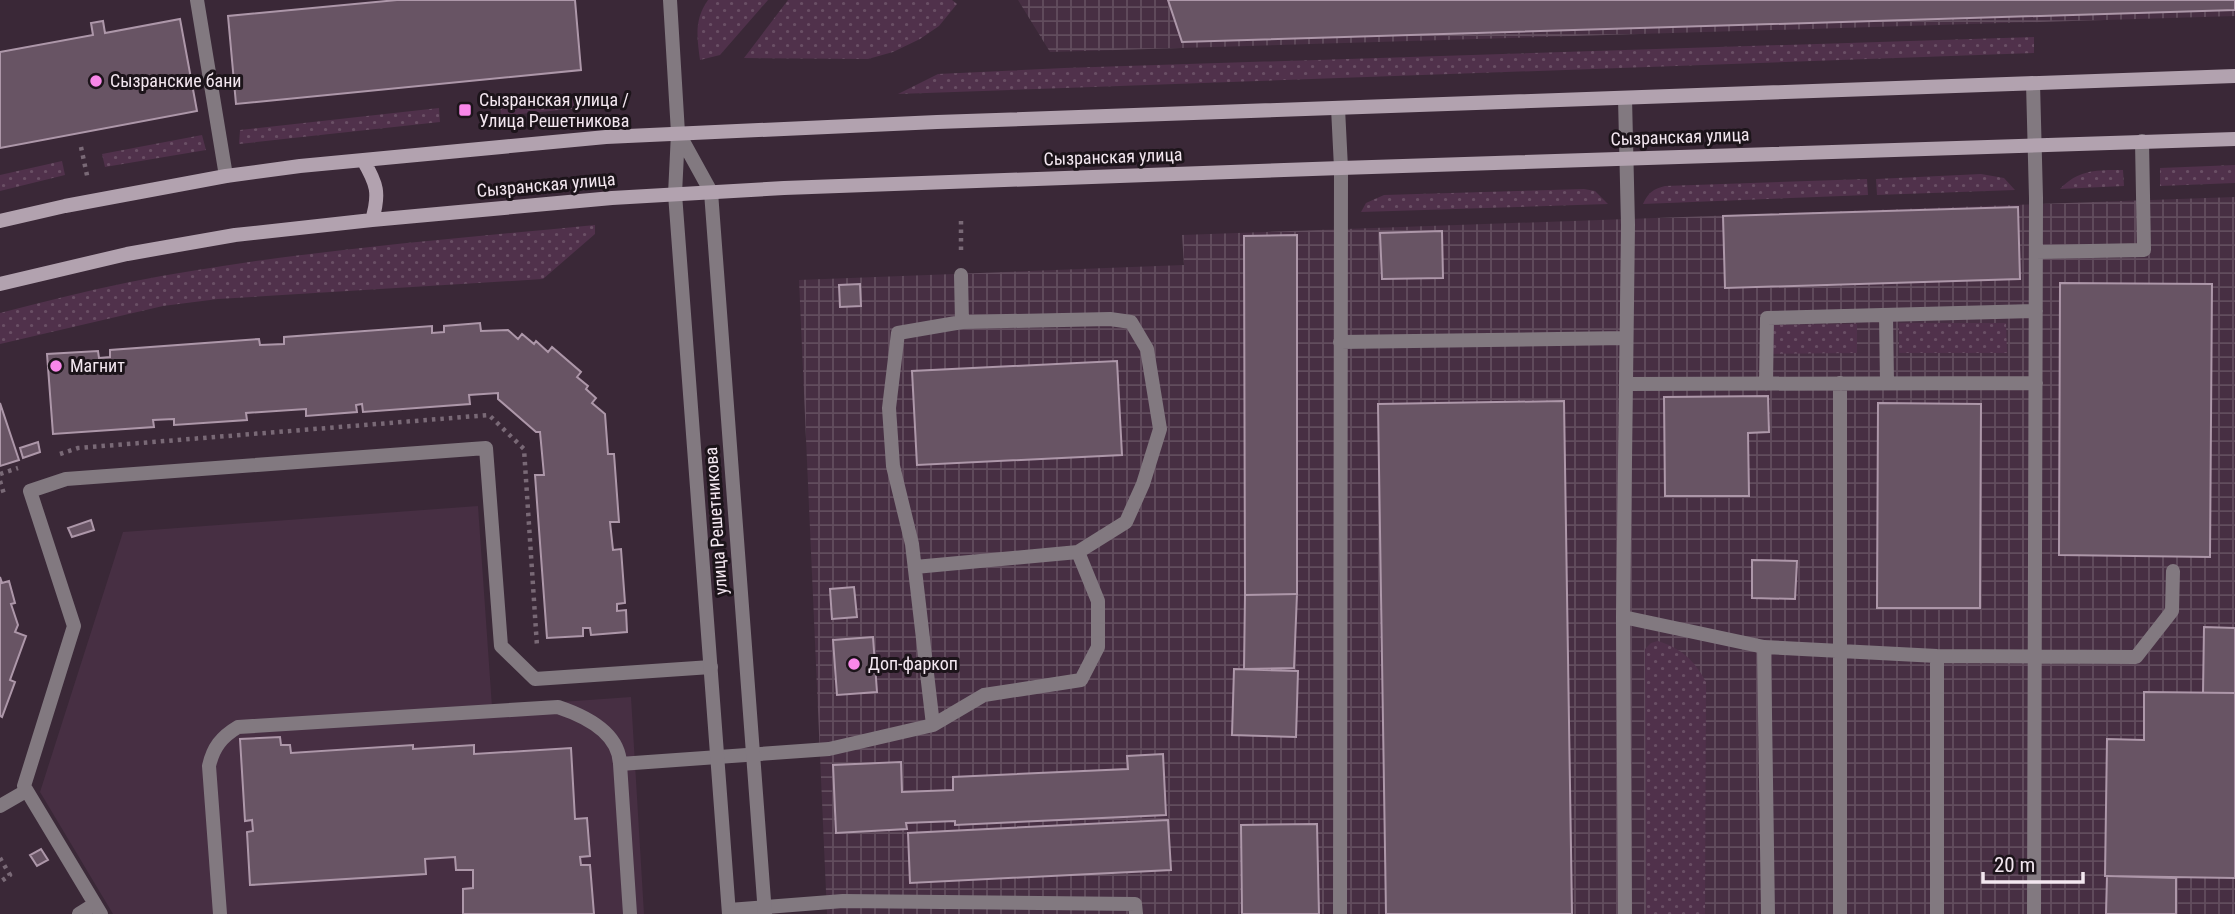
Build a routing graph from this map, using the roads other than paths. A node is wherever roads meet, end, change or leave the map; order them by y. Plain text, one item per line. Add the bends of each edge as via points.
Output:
1 (197, 0) edge
2 (670, 0) edge
3 (2235, 76) edge
4 (2033, 83) junction
5 (1625, 98) junction
6 (1338, 108) junction
7 (678, 133) junction
8 (2235, 139) edge
9 (2142, 141) junction
10 (2035, 145) junction
11 (1626, 158) junction
12 (363, 160) junction
13 (1341, 168) junction
14 (226, 176) junction
15 (711, 192) junction
16 (675, 194) junction
17 (372, 220) junction
18 (0, 221) edge
19 (2036, 252) junction
20 (961, 275) road end
21 (0, 284) edge
22 (2036, 311) junction
23 (1886, 315) junction
24 (961, 322) junction
25 (1626, 338) junction
26 (1340, 342) junction
27 (1840, 383) junction
28 (1887, 383) junction
29 (2036, 383) junction
30 (1626, 384) junction
31 (1766, 384) junction
32 (1078, 552) junction
33 (915, 567) junction
34 (2173, 571) dead end
35 (1623, 617) junction
36 (1764, 647) junction
37 (1840, 651) junction
38 (1937, 656) junction
39 (2036, 657) junction
40 (711, 667) junction
41 (933, 725) junction
42 (753, 755) junction
43 (717, 758) junction
44 (620, 764) junction
45 (26, 790) junction
46 (0, 806) edge
47 (98, 909) edge
48 (764, 911) edge
49 (729, 912) edge
50 (79, 914) edge
51 (220, 914) edge
52 (630, 914) edge
53 (1136, 914) edge
54 (1340, 914) edge
55 (1625, 914) edge
56 (1768, 914) edge
57 (1840, 914) edge
58 (1937, 914) edge
59 (2034, 914) edge

1 - 14 street
2 - 7 street, улица Решетникова
3 - 4 street
4 - 5 street
4 - 10 street
5 - 6 street
5 - 11 street
6 - 7 street
6 - 13 street
7 - 12 street
7 - 15 street, улица Решетникова
7 - 16 street, улица Решетникова
8 - 9 street, Сызранская улица
9 - 10 street, Сызранская улица
9 - 19 street via 2144,250
10 - 11 street, Сызранская улица
10 - 19 street
11 - 13 street, Сызранская улица
11 - 25 street
12 - 14 street
12 - 17 street via 375,182 378,200
13 - 15 street, Сызранская улица
13 - 26 street
14 - 18 street
15 - 16 street, Сызранская улица
15 - 42 street, улица Решетникова
16 - 17 street, Сызранская улица
16 - 40 street, улица Решетникова
17 - 21 street, Сызранская улица via 235,235
19 - 22 street
20 - 24 street
22 - 23 street
22 - 29 street
23 - 28 street
23 - 31 street via 1766,318
24 - 32 street via 1131,322 1147,349 1160,429 1143,484 1126,522
24 - 33 street via 898,333 888,408 893,466
25 - 26 street
25 - 30 street
26 - 54 street
27 - 28 street
27 - 31 street
27 - 37 street
28 - 29 street
29 - 39 street
30 - 31 street
30 - 35 street
32 - 33 street
32 - 41 street via 1098,601 1098,647 1082,680 984,695
33 - 41 street
34 - 39 street via 2172,611 2136,657
35 - 36 street
35 - 55 street
36 - 37 street
36 - 56 street
37 - 38 street
37 - 57 street
38 - 39 street
38 - 58 street
39 - 59 street
40 - 43 street, улица Решетникова
40 - 45 street via 535,680 501,646 486,448 65,479 30,491 74,625
41 - 42 street via 829,749
42 - 43 street
42 - 48 street, улица Решетникова
43 - 44 street
43 - 49 street, улица Решетникова
44 - 51 street via 620,752 609,737 586,719 558,707 238,727 220,741 209,766
44 - 52 street
45 - 46 street
45 - 47 street
47 - 50 street
48 - 49 street
48 - 53 street via 843,901 1135,904

